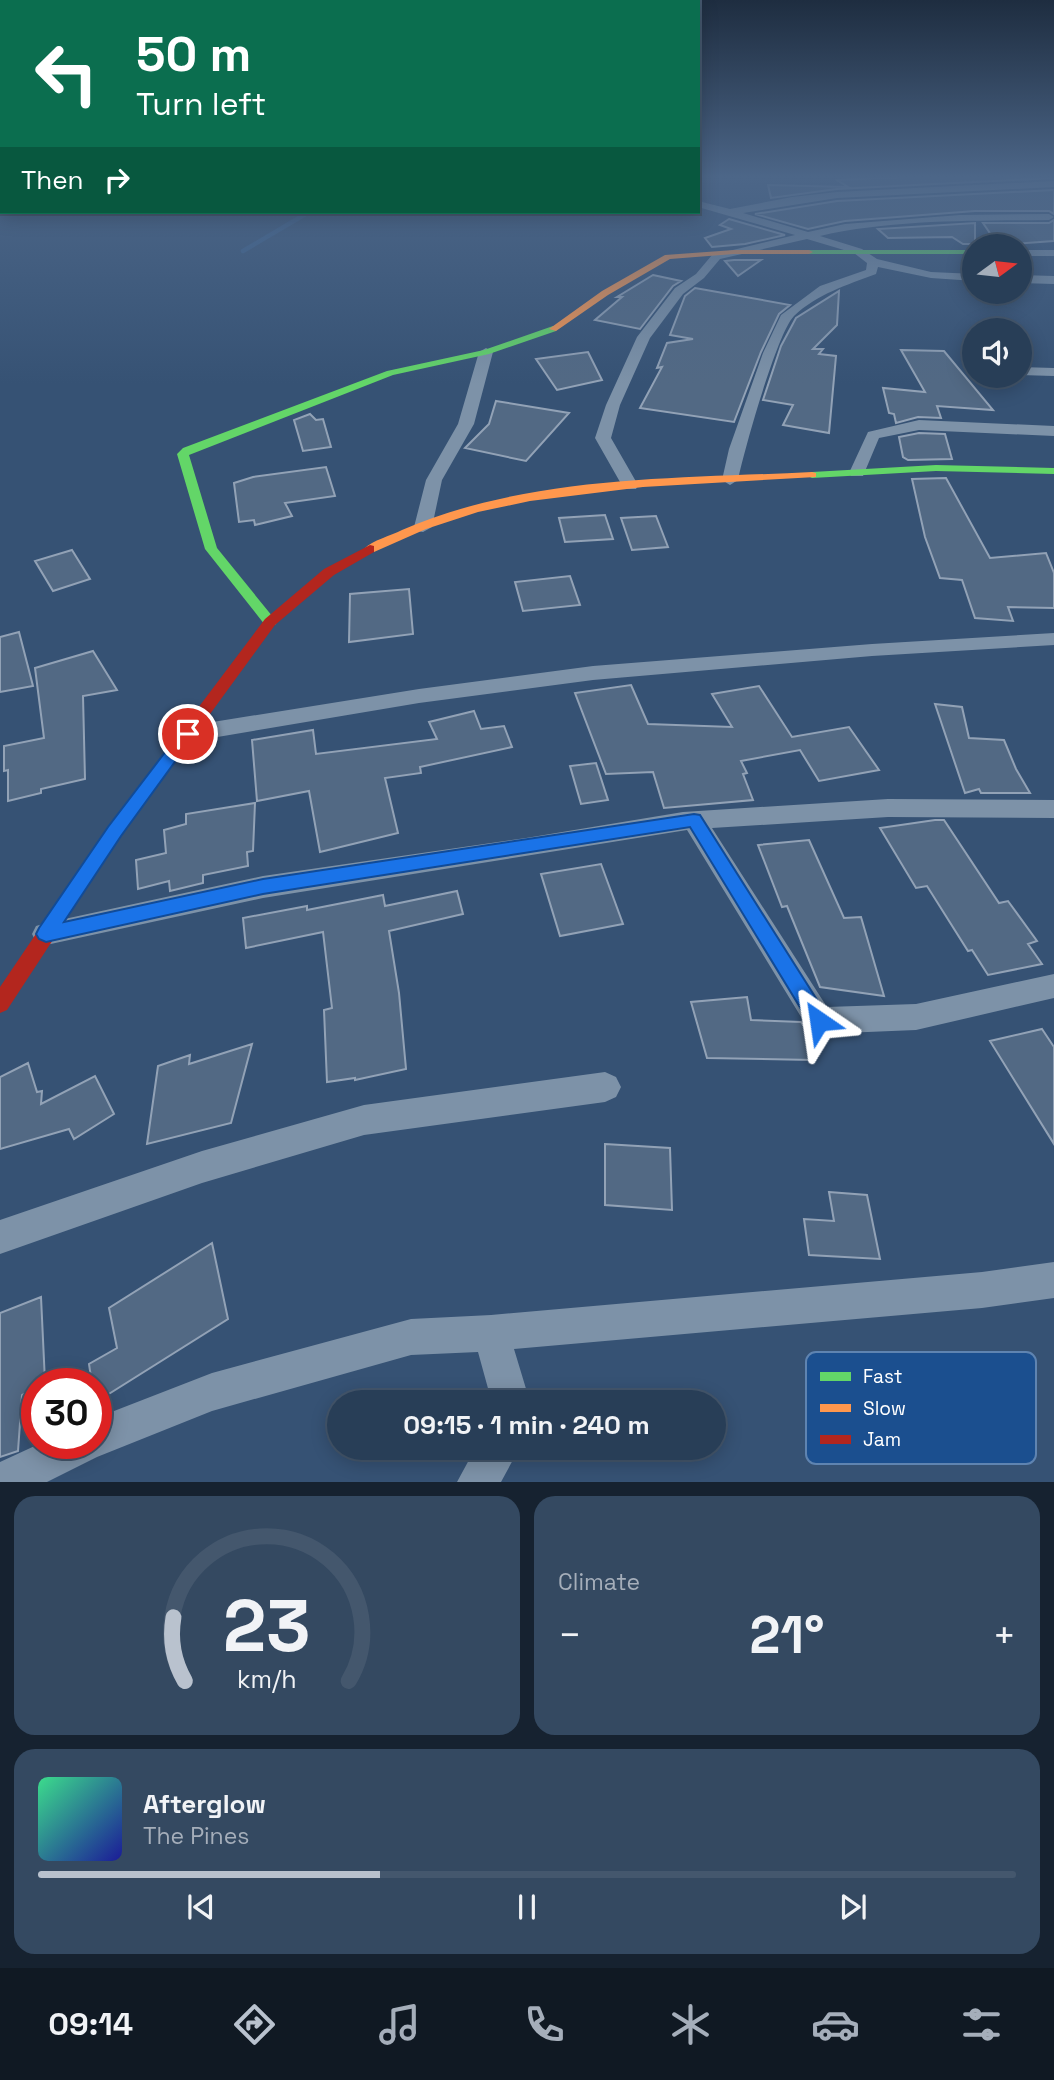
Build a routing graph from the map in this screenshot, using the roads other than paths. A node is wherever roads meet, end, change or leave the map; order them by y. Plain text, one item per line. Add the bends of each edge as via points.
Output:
1 (762, 245) edge
2 (838, 245) edge
3 (858, 251) junction
4 (734, 252) junction
5 (962, 253) edge
6 (1032, 253) edge
7 (1054, 253) edge
8 (873, 262) junction
9 (962, 277) edge
10 (1032, 279) edge
11 (1054, 280) edge
12 (486, 352) junction
13 (1032, 371) edge
14 (1054, 372) edge
15 (1054, 431) edge
16 (1054, 471) edge
17 (858, 473) junction
18 (730, 480) junction
19 (630, 485) junction
20 (423, 527) junction
21 (270, 622) junction
22 (1054, 639) edge
23 (188, 734) junction
24 (1054, 809) edge
25 (694, 820) junction
26 (46, 934) junction
27 (1054, 986) edge
28 (0, 1004) edge
29 (605, 1087) dead end
30 (0, 1237) edge
31 (1054, 1280) edge
32 (491, 1333) junction
33 (507, 1390) edge
34 (112, 1431) edge
35 (51, 1459) edge
36 (491, 1460) edge
37 (1, 1482) edge
38 (477, 1482) edge

1 - 4 street
2 - 3 street
3 - 4 street
3 - 5 street
3 - 8 street
4 - 12 street via 661,259 558,327
4 - 19 street via 716,257 679,291 644,337 613,405 603,438
6 - 7 street
8 - 9 street
8 - 18 street via 872,272 824,289 787,315 770,353
10 - 11 street
12 - 20 street via 466,424 434,480
12 - 21 street via 345,388 183,454 211,550
13 - 14 street
15 - 17 street via 919,425 873,435
16 - 17 street via 936,468
17 - 18 street
18 - 19 street
19 - 20 street via 514,499
20 - 21 street via 373,547 329,572
21 - 23 street
22 - 23 street via 593,673
23 - 26 street
24 - 25 street via 887,808
25 - 26 street via 263,887
25 - 27 street via 819,1021 916,1017
26 - 28 street
29 - 30 street via 364,1120 202,1167
31 - 32 street
32 - 33 street
32 - 34 street via 411,1337 212,1392
35 - 37 street
36 - 38 street

